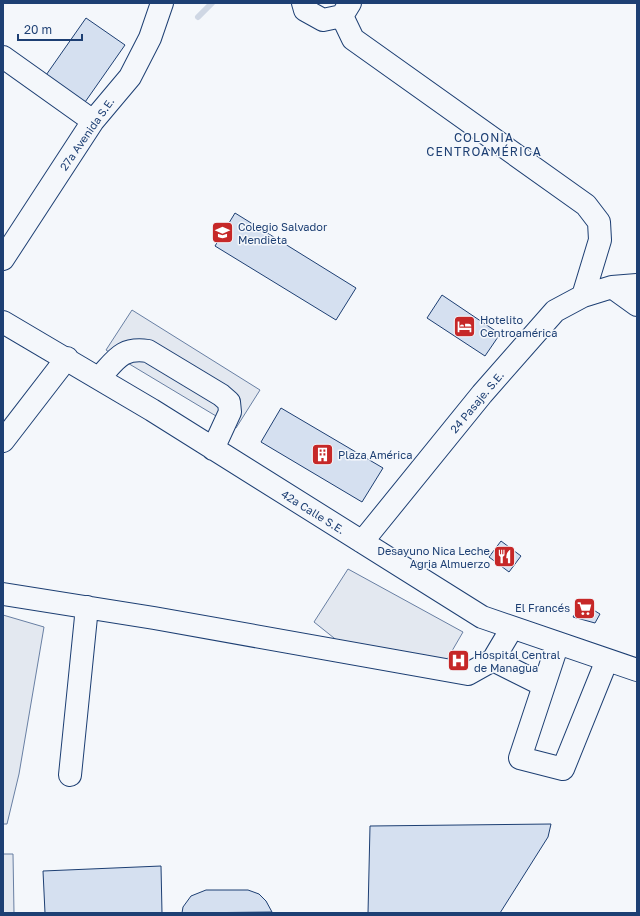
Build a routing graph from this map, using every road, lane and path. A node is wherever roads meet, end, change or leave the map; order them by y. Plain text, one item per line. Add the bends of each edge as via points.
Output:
1 (162, 3) edge
2 (303, 3) edge
3 (346, 9) edge
4 (3, 57) edge
5 (93, 121) junction
6 (3, 259) edge
7 (637, 285) edge
8 (612, 287) junction
9 (584, 296) junction
10 (637, 305) edge
11 (3, 322) edge
12 (67, 358) junction
13 (99, 378) junction
14 (3, 440) edge
15 (213, 449) junction
16 (362, 542) junction
17 (3, 594) edge
18 (88, 608) junction
19 (512, 628) junction
20 (558, 643) junction
21 (494, 660) junction
22 (607, 660) junction
23 (637, 670) edge
24 (543, 685) junction
25 (70, 775) dead end

1 - 5 street, 27a Avenida S.E. via 150,38 130,77
2 - 3 street via 305,10 323,20
3 - 9 street via 353,39 586,206 599,222 600,240
4 - 5 street
5 - 6 street, 27a Avenida S.E.
7 - 8 street, 24 Pasaje. S.E.
8 - 9 street, 24 Pasaje. S.E.
8 - 10 street
9 - 16 street, 24 Pasaje. S.E. via 555,311 482,394
11 - 12 street, 42a Calle S.E.
12 - 13 street, 42a Calle S.E.
12 - 14 street
13 - 15 street, 42a Calle S.E.
13 - 15 street via 122,353 134,349 148,351 221,395 229,402 230,412
15 - 16 street, 42a Calle S.E.
16 - 19 street, 42a Calle S.E. via 482,617
17 - 18 street
18 - 21 street via 468,674
18 - 25 street
19 - 20 street, 42a Calle S.E.
19 - 21 street
20 - 22 street, 42a Calle S.E.
20 - 24 street
21 - 24 street
22 - 23 street, 42a Calle S.E.
22 - 24 street via 563,769 520,758

